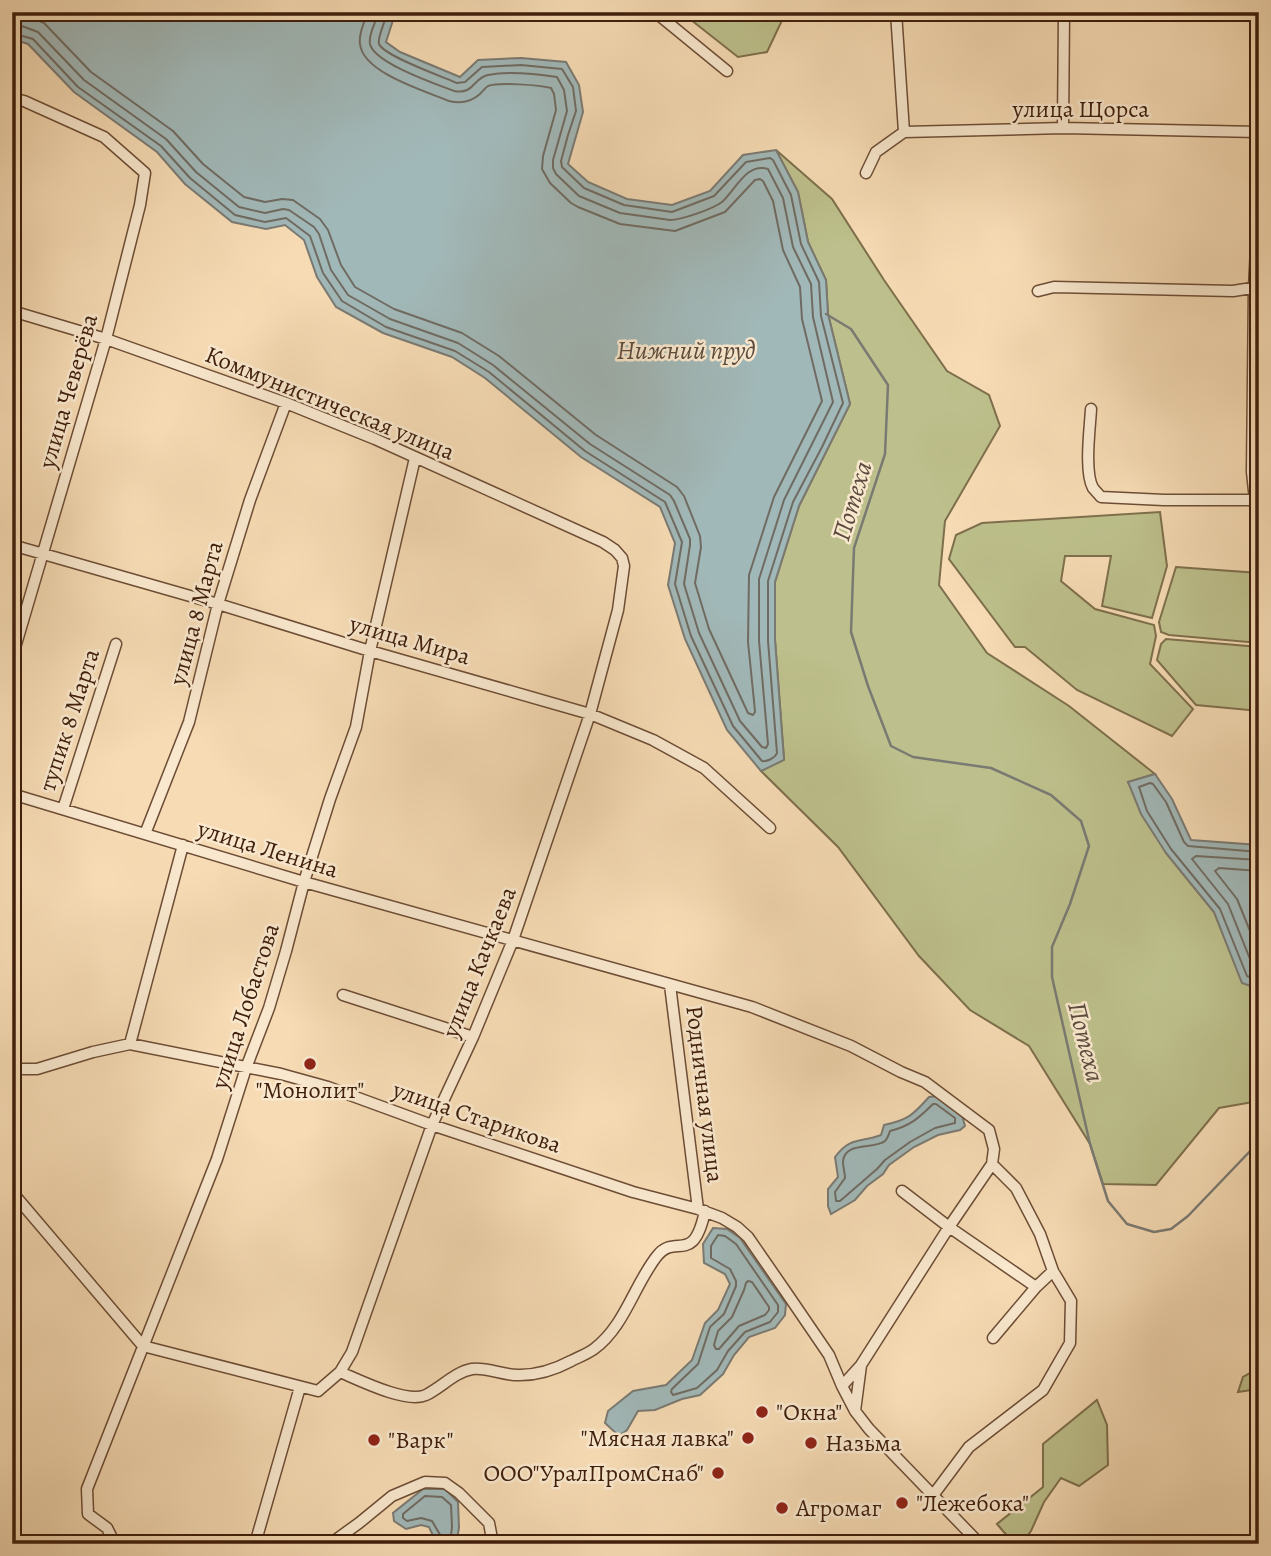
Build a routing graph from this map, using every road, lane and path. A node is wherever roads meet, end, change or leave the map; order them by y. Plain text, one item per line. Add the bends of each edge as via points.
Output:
1 (655, 12) edge
2 (896, 12) edge
3 (1064, 12) edge
4 (726, 71) dead end
5 (12, 98) edge
6 (1063, 128) junction
7 (904, 132) junction
8 (1259, 132) edge
9 (866, 173) dead end
10 (1259, 189) edge
11 (1257, 287) edge
12 (1038, 290) dead end
13 (12, 311) edge
14 (106, 339) junction
15 (286, 403) junction
16 (1091, 409) dead end
17 (415, 458) junction
18 (1257, 500) edge
19 (12, 545) edge
20 (44, 553) junction
21 (622, 558) joint
22 (218, 604) junction
23 (116, 644) dead end
24 (370, 652) junction
25 (12, 657) edge
26 (590, 714) junction
27 (12, 794) edge
28 (63, 809) junction
29 (770, 828) dead end
30 (145, 834) junction
31 (183, 845) junction
32 (304, 882) junction
33 (513, 940) junction
34 (670, 985) junction
35 (343, 995) dead end
36 (473, 1037) junction
37 (130, 1044) junction
38 (246, 1068) junction
39 (12, 1069) edge
40 (432, 1125) junction
41 (992, 1164) junction
42 (902, 1191) dead end
43 (12, 1192) edge
44 (702, 1210) junction
45 (949, 1227) junction
46 (1054, 1270) junction
47 (1036, 1287) junction
48 (993, 1338) dead end
49 (143, 1346) junction
50 (861, 1364) junction
51 (340, 1372) junction
52 (842, 1386) junction
53 (300, 1387) junction
54 (855, 1411) junction
55 (933, 1494) junction
56 (114, 1544) edge
57 (255, 1544) edge
58 (330, 1544) edge
59 (493, 1544) edge
60 (980, 1544) edge

1 - 4 street
2 - 7 street
3 - 6 street
5 - 14 street, улица Чеверёва via 104,137 145,173
6 - 7 street, улица Щорса
6 - 8 street, улица Щорса
7 - 9 street via 876,152
10 - 11 street
11 - 12 street via 1233,291 1054,286
11 - 18 street via 1252,472
13 - 14 street, Коммунистическая улица
14 - 15 street, Коммунистическая улица
14 - 20 street, улица Чеверёва
15 - 17 street, Коммунистическая улица
15 - 22 street, улица 8 Марта
16 - 18 street via 1091,479 1101,497
17 - 21 street, Коммунистическая улица via 603,542
17 - 24 street, улица Лобастова
19 - 20 street, улица Мира
20 - 22 street, улица Мира
20 - 25 street, улица Чеверёва
21 - 26 street, улица Качкаева via 618,610
22 - 24 street, улица Мира
22 - 30 street, улица 8 Марта via 189,722
23 - 28 street, тупик 8 Марта
24 - 26 street, улица Мира
24 - 32 street, улица Лобастова via 351,743
26 - 29 street, улица Мира via 704,768
26 - 33 street, улица Качкаева
27 - 28 street, улица Ленина
28 - 30 street, улица Ленина
30 - 31 street, улица Ленина
31 - 32 street, улица Ленина
31 - 37 street
32 - 33 street, улица Ленина
32 - 38 street, улица Лобастова via 269,1008
33 - 34 street, улица Ленина
33 - 36 street, улица Качкаева
34 - 41 street, улица Ленина via 752,1007 851,1046 925,1082 989,1130
34 - 44 street, Родничная улица
35 - 36 street
36 - 40 street, улица Качкаева
37 - 38 street, улица Старикова
37 - 39 street, улица Старикова via 37,1069
38 - 40 street, улица Старикова via 328,1087
38 - 49 street, улица Лобастова via 217,1160
40 - 44 street, улица Старикова via 633,1192
40 - 51 street, улица Качкаева via 352,1352
41 - 45 street
41 - 46 street via 1016,1188
42 - 45 street
43 - 49 street
44 - 51 street via 699,1235 692,1243 666,1248 656,1256 606,1338 563,1365 519,1376 475,1369 424,1396 411,1397
44 - 52 street, улица Старикова via 748,1237 829,1355
45 - 47 street
45 - 50 street
46 - 47 street
46 - 55 street via 1071,1301 1070,1343 1042,1390 969,1447
47 - 48 street
49 - 53 street
49 - 56 street, улица Лобастова via 87,1489 88,1514 107,1528
50 - 52 street
50 - 54 street
51 - 53 street, улица Качкаева via 318,1391
52 - 54 street, улица Старикова
53 - 57 street
54 - 55 street, улица Старикова
55 - 60 street, улица Старикова
58 - 59 street via 392,1496 425,1482 445,1483 459,1493 489,1522

